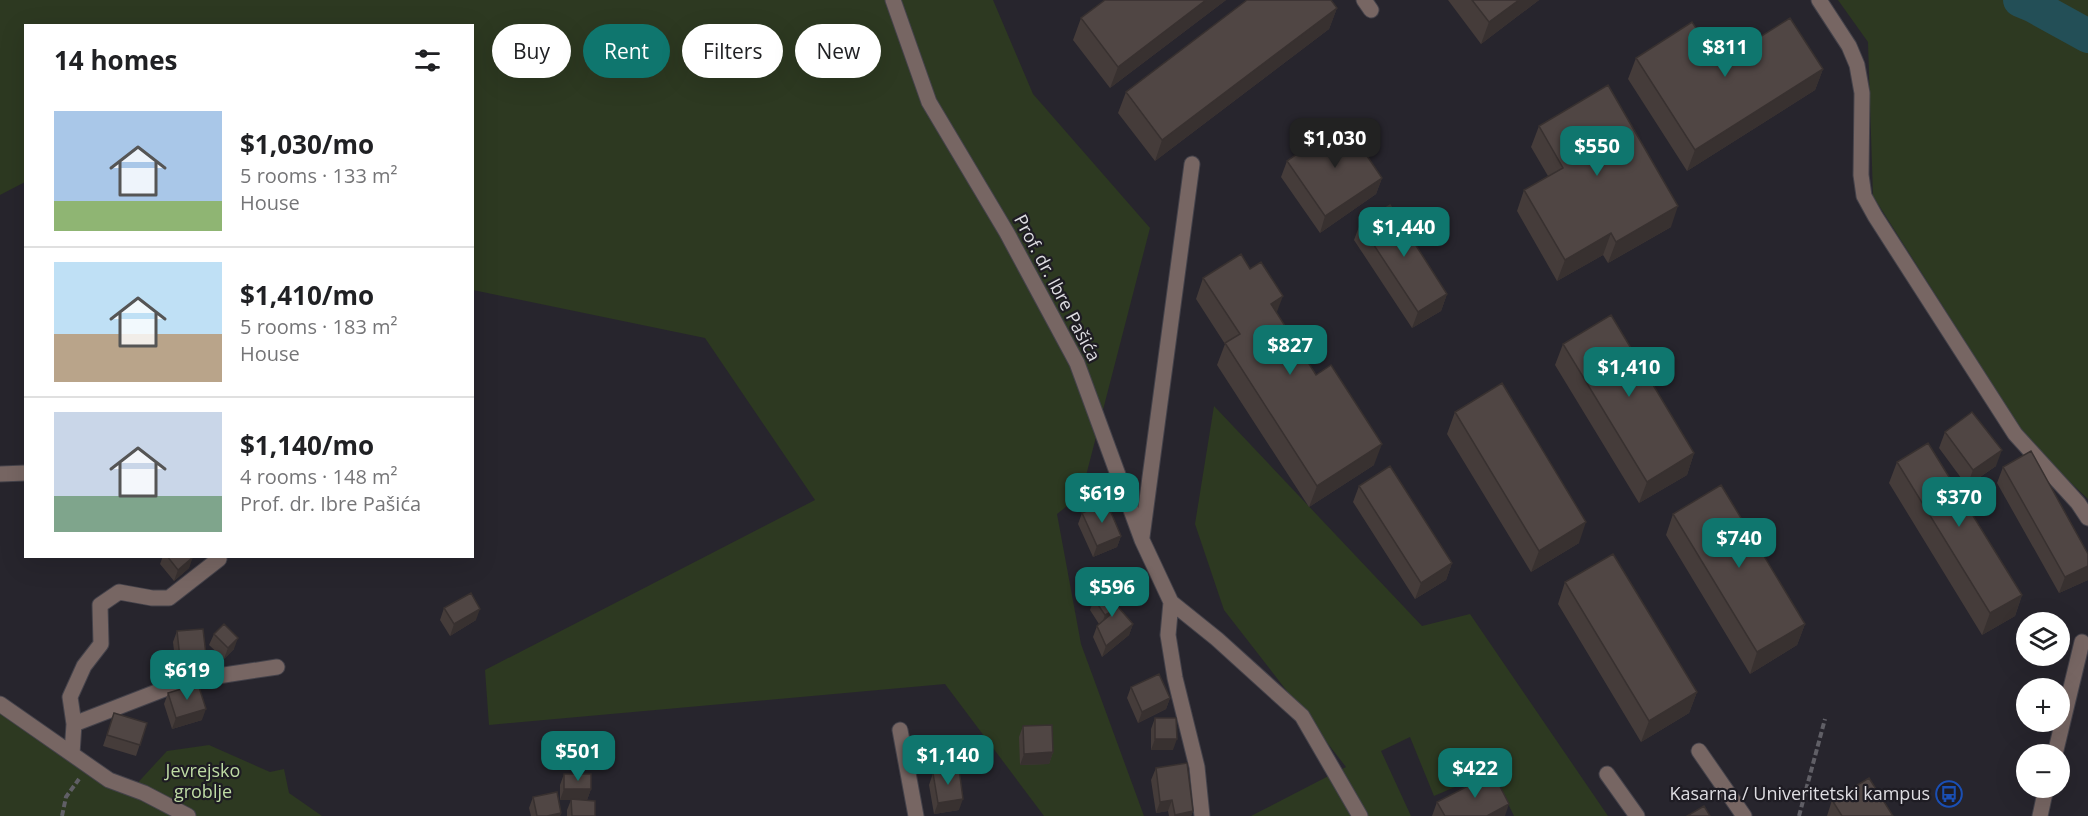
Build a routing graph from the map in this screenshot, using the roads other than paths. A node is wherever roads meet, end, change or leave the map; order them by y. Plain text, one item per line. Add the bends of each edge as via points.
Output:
1 (893, 0) edge
2 (1819, 0) edge
3 (1192, 164) dead end
4 (24, 473) edge
5 (0, 474) edge
6 (2088, 518) edge
7 (1142, 540) junction
8 (219, 559) dead end
9 (1171, 602) junction
10 (2082, 642) dead end
11 (277, 667) dead end
12 (0, 705) edge
13 (74, 724) junction
14 (900, 730) dead end
15 (2057, 744) edge
16 (1699, 751) dead end
17 (72, 754) junction
18 (1607, 774) dead end
19 (2044, 798) edge
20 (188, 816) edge
21 (916, 816) edge
22 (1202, 816) edge
23 (1360, 816) edge
24 (1637, 816) edge
25 (1744, 816) edge
26 (2040, 816) edge

1 - 7 street, Prof. dr. Ibre Pašića via 929,102 1007,233 1077,363
2 - 6 street via 1857,65 1862,93 1864,196 2015,434
3 - 7 street
4 - 5 street
7 - 9 street, Prof. dr. Ibre Pašića
8 - 13 street via 169,598 119,592 100,605 101,644 84,666 70,697
9 - 22 street via 1168,635 1197,767
9 - 23 street, Prof. dr. Ibre Pašića via 1302,716
10 - 15 street
11 - 13 street via 184,681
12 - 17 street
13 - 17 street
14 - 21 street
16 - 25 street
17 - 20 street via 109,780
18 - 24 street
19 - 26 street

